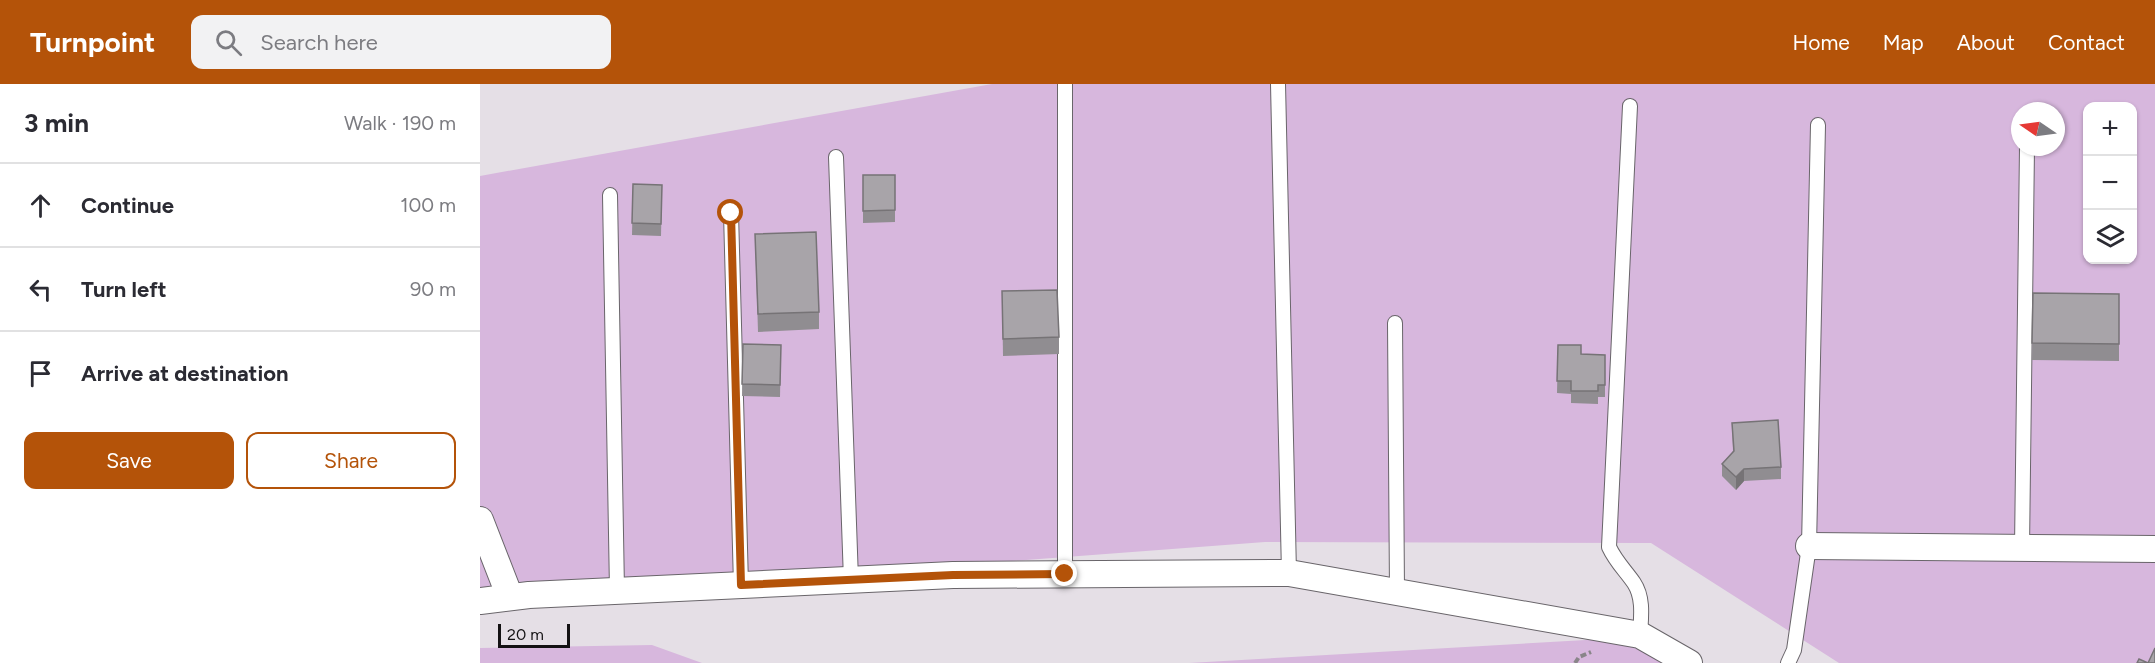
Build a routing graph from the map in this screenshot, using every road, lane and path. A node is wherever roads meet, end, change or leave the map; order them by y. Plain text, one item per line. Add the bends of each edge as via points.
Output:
1 (1065, 84) edge
2 (1278, 84) edge
3 (1630, 106) dead end
4 (1818, 125) dead end
5 (2027, 156) edge
6 (836, 157) dead end
7 (610, 195) dead end
8 (731, 213) dead end
9 (1395, 323) dead end
10 (480, 520) edge
11 (1809, 546) junction
12 (2022, 548) junction
13 (2155, 549) edge
14 (1289, 573) junction
15 (1065, 574) junction
16 (851, 580) junction
17 (741, 585) junction
18 (617, 591) junction
19 (1397, 591) junction
20 (510, 597) junction
21 (480, 601) edge
22 (1640, 635) junction
23 (1580, 657) dead end
24 (1575, 663) edge
25 (1689, 663) edge
26 (1788, 663) edge

1 - 15 lane
2 - 14 lane
3 - 22 lane via 1609,547 1616,564 1635,585 1641,606
4 - 11 lane
5 - 12 lane
6 - 16 lane
7 - 18 lane
8 - 17 lane
9 - 19 lane
10 - 20 street
11 - 12 street
11 - 26 lane via 1794,650
12 - 13 street
14 - 15 street
14 - 19 street
15 - 16 street
16 - 17 street
17 - 18 street
18 - 20 street
19 - 22 street
20 - 21 street
22 - 25 street
23 - 24 path

